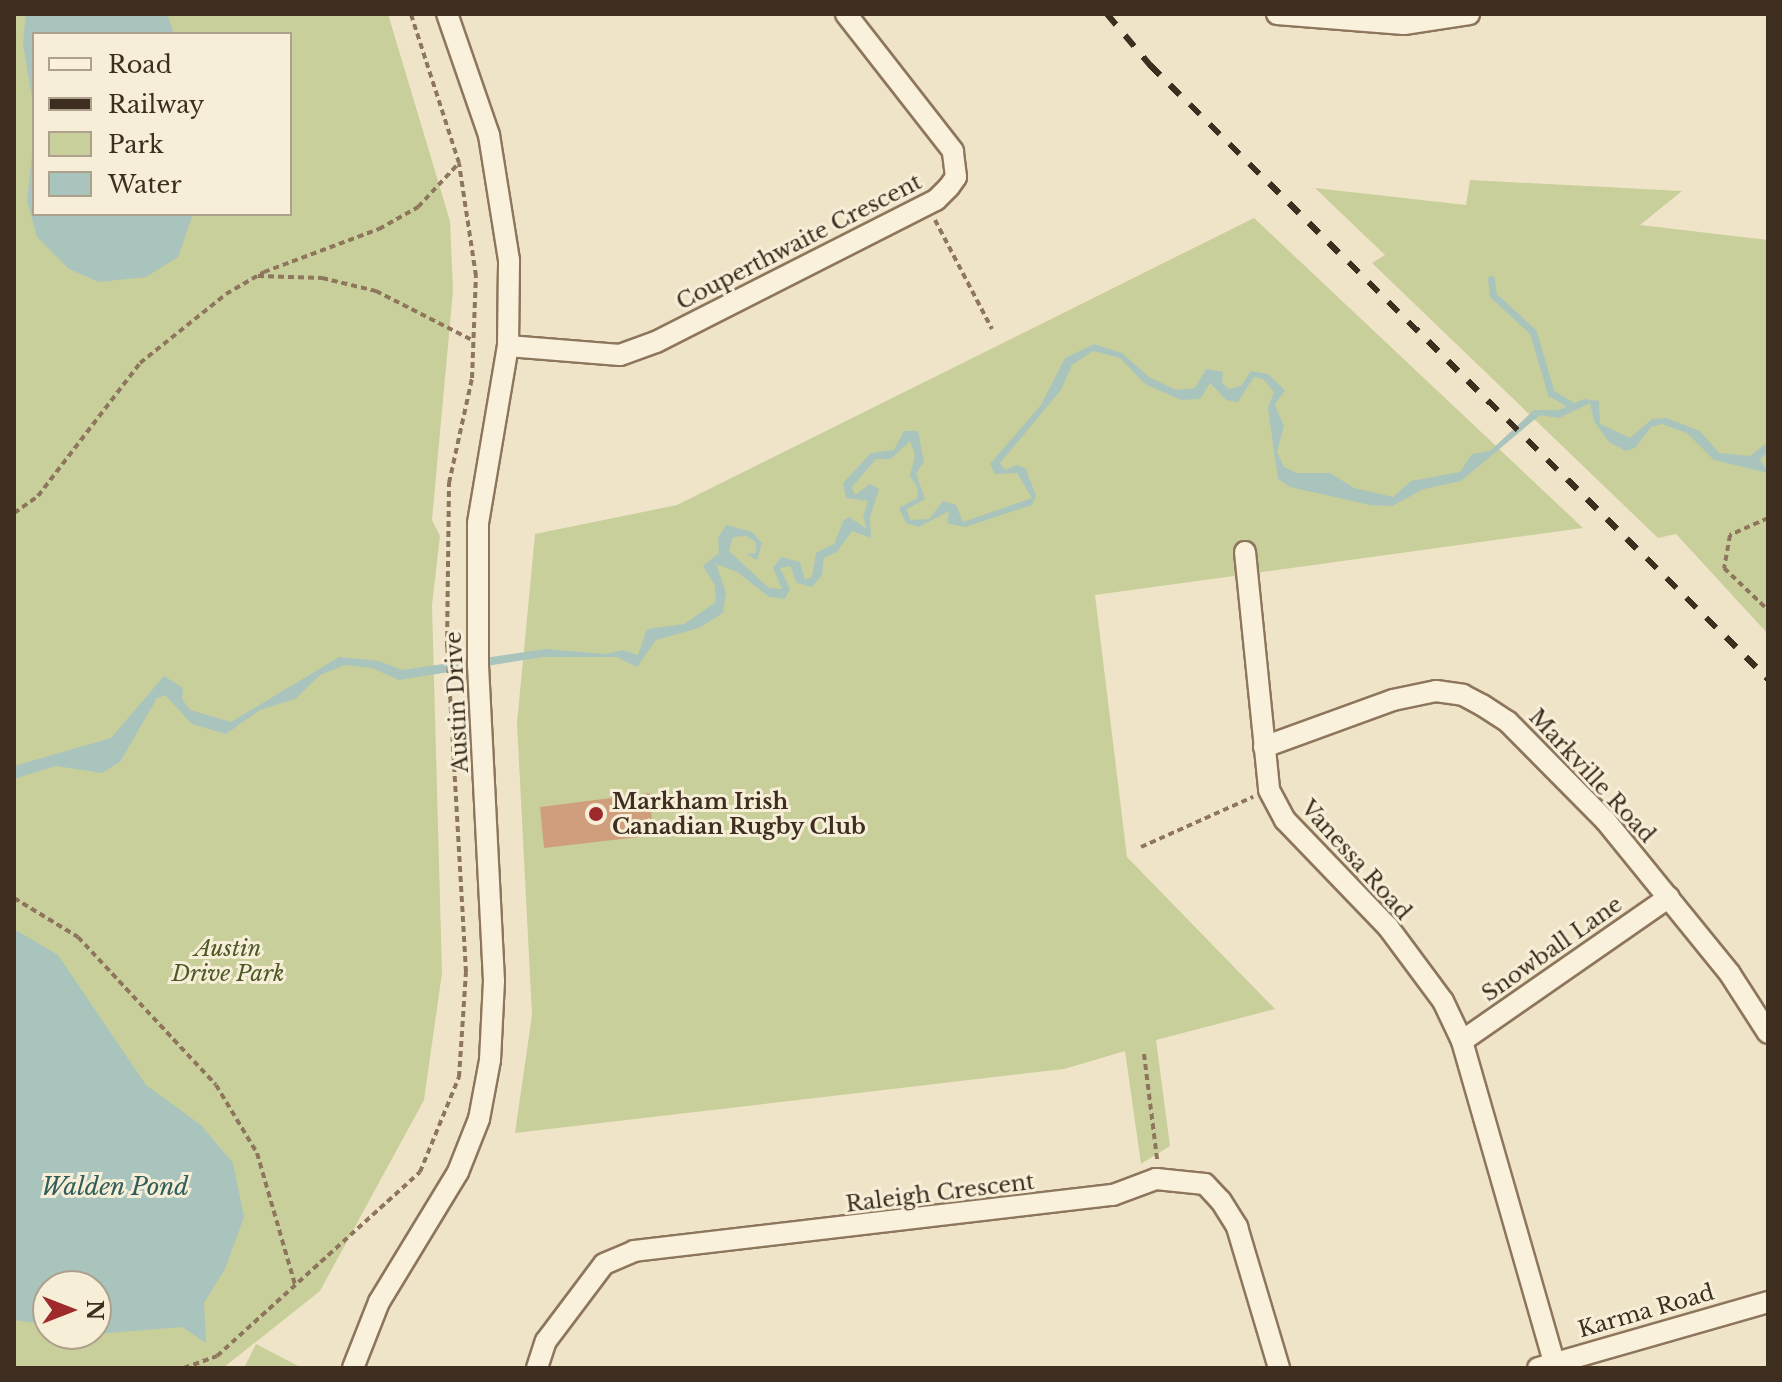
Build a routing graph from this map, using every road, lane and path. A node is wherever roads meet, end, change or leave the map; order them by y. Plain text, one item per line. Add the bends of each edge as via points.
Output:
1 (411, 14) edge
2 (447, 14) edge
3 (846, 14) edge
4 (1277, 14) edge
5 (1469, 14) edge
6 (459, 163) junction
7 (926, 204) junction
8 (257, 276) junction
9 (992, 329) dead end
10 (474, 341) junction
11 (508, 346) junction
12 (14, 513) edge
13 (1768, 518) edge
14 (1245, 552) dead end
15 (1768, 610) edge
16 (1264, 747) junction
17 (1269, 790) junction
18 (1141, 847) dead end
19 (1669, 897) junction
20 (14, 898) edge
21 (1768, 1033) edge
22 (1462, 1041) junction
23 (1144, 1054) dead end
24 (1160, 1180) junction
25 (295, 1285) junction
26 (1768, 1302) edge
27 (1546, 1365) edge
28 (184, 1368) edge
29 (353, 1368) edge
30 (537, 1368) edge
31 (1279, 1368) edge

1 - 6 path
2 - 11 street, Austin Drive via 480,102 498,171 509,260
3 - 7 street, Couperthwaite Crescent via 953,151 956,177
4 - 5 street via 1404,24
6 - 8 path via 418,207 379,229
6 - 10 path via 476,276
7 - 9 path
7 - 11 street, Couperthwaite Crescent via 632,351 587,354
8 - 10 path via 322,278 376,291
8 - 12 path via 226,294 140,363 38,496
10 - 25 path via 472,378 449,483 447,647 466,972 459,1077 420,1172
11 - 29 street, Austin Drive via 478,523 478,665 494,981 490,1060 479,1119 458,1172 379,1302
13 - 15 path via 1730,535 1724,568
14 - 16 street, Vanessa Road
16 - 17 street, Vanessa Road
16 - 19 street, Markville Road via 1393,700 1436,691 1463,695 1508,722 1605,820
17 - 18 path
17 - 22 street, Vanessa Road via 1285,820 1388,927 1443,1001
19 - 21 street, Markville Road via 1730,974
19 - 22 street, Snowball Lane
20 - 25 path via 78,937 216,1085 257,1153
22 - 27 street, Vanessa Road
23 - 24 path
24 - 30 street, Raleigh Crescent via 1113,1195 634,1251 604,1264 546,1341
24 - 31 street, Raleigh Crescent via 1205,1184 1221,1201 1237,1227
25 - 28 path via 217,1356
26 - 27 street, Karma Road

